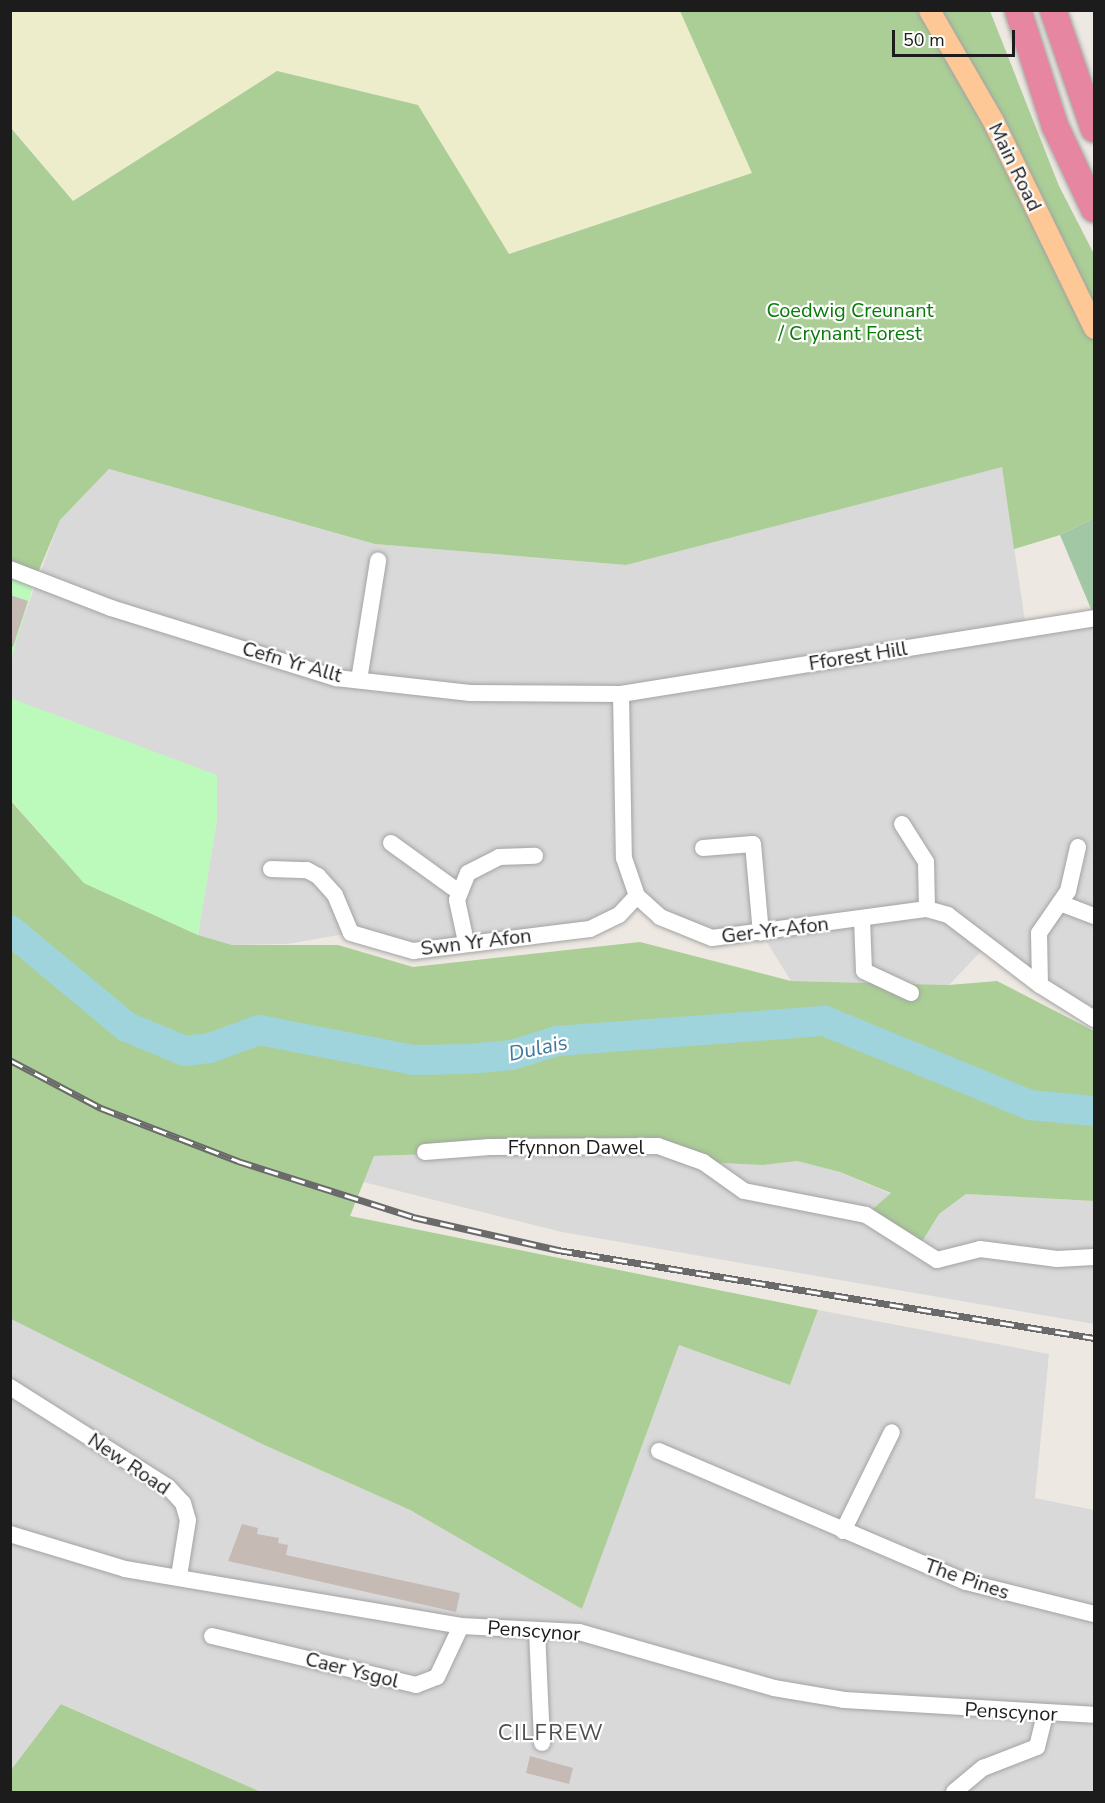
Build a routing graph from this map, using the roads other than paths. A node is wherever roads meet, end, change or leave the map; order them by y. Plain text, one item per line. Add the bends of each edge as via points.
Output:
1 (929, 10) edge
2 (1018, 10) edge
3 (1053, 10) edge
4 (1095, 129) edge
5 (1095, 209) edge
6 (1095, 328) edge
7 (378, 561) dead end
8 (10, 569) edge
9 (1095, 618) edge
10 (359, 681) junction
11 (621, 694) junction
12 (902, 824) dead end
13 (391, 843) dead end
14 (1078, 847) dead end
15 (703, 848) dead end
16 (535, 856) dead end
17 (271, 869) dead end
18 (459, 892) junction
19 (637, 896) junction
20 (1060, 903) junction
21 (927, 909) junction
22 (1095, 916) edge
23 (862, 919) junction
24 (761, 933) junction
25 (466, 942) junction
26 (1040, 986) junction
27 (911, 993) dead end
28 (1095, 1019) edge
29 (426, 1152) dead end
30 (1095, 1257) edge
31 (10, 1387) edge
32 (892, 1431) dead end
33 (659, 1451) dead end
34 (843, 1531) junction
35 (10, 1534) edge
36 (179, 1576) junction
37 (1095, 1614) edge
38 (461, 1626) junction
39 (537, 1631) junction
40 (212, 1635) dead end
41 (1045, 1715) junction
42 (1095, 1715) edge
43 (542, 1743) dead end
44 (954, 1792) edge

1 - 6 main road, Main Road via 993,121
2 - 5 highway via 1054,126
3 - 4 highway
7 - 10 street
8 - 10 street, Cefn Yr Allt via 111,608 336,678
9 - 11 street, Fforest Hill
10 - 11 street, Cefn Yr Allt via 470,693
11 - 19 street, Ger-Yr-Afon via 624,858
12 - 21 street via 926,862
13 - 18 street
14 - 20 street via 1068,891
15 - 24 street via 753,844
16 - 18 street via 499,857 477,865 468,873
17 - 25 street, Swn Yr Afon via 308,870 318,876 331,889 345,925 357,937 413,951
18 - 25 street
19 - 24 street, Ger-Yr-Afon via 660,917 712,938
19 - 25 street, Swn Yr Afon via 613,919 590,929
20 - 22 street
20 - 26 street via 1039,933
21 - 23 street, Ger-Yr-Afon
21 - 26 street via 948,915
23 - 24 street, Ger-Yr-Afon
23 - 27 street via 864,971
26 - 28 street
29 - 30 street, Ffynnon Dawel via 501,1147 658,1146 703,1162 744,1191 866,1215 937,1260 980,1249 1057,1259
31 - 36 street, New Road via 176,1495 188,1520
32 - 34 street
33 - 34 street, The Pines
34 - 37 street, The Pines via 966,1582
35 - 36 street, Penscynor via 126,1569
36 - 38 street, Penscynor
38 - 39 street, Penscynor
38 - 40 street, Caer Ysgol via 437,1677 416,1685
39 - 41 street, Penscynor via 579,1632 774,1688 821,1696
39 - 43 street
41 - 42 street, Penscynor
41 - 44 street via 1037,1747 983,1768

